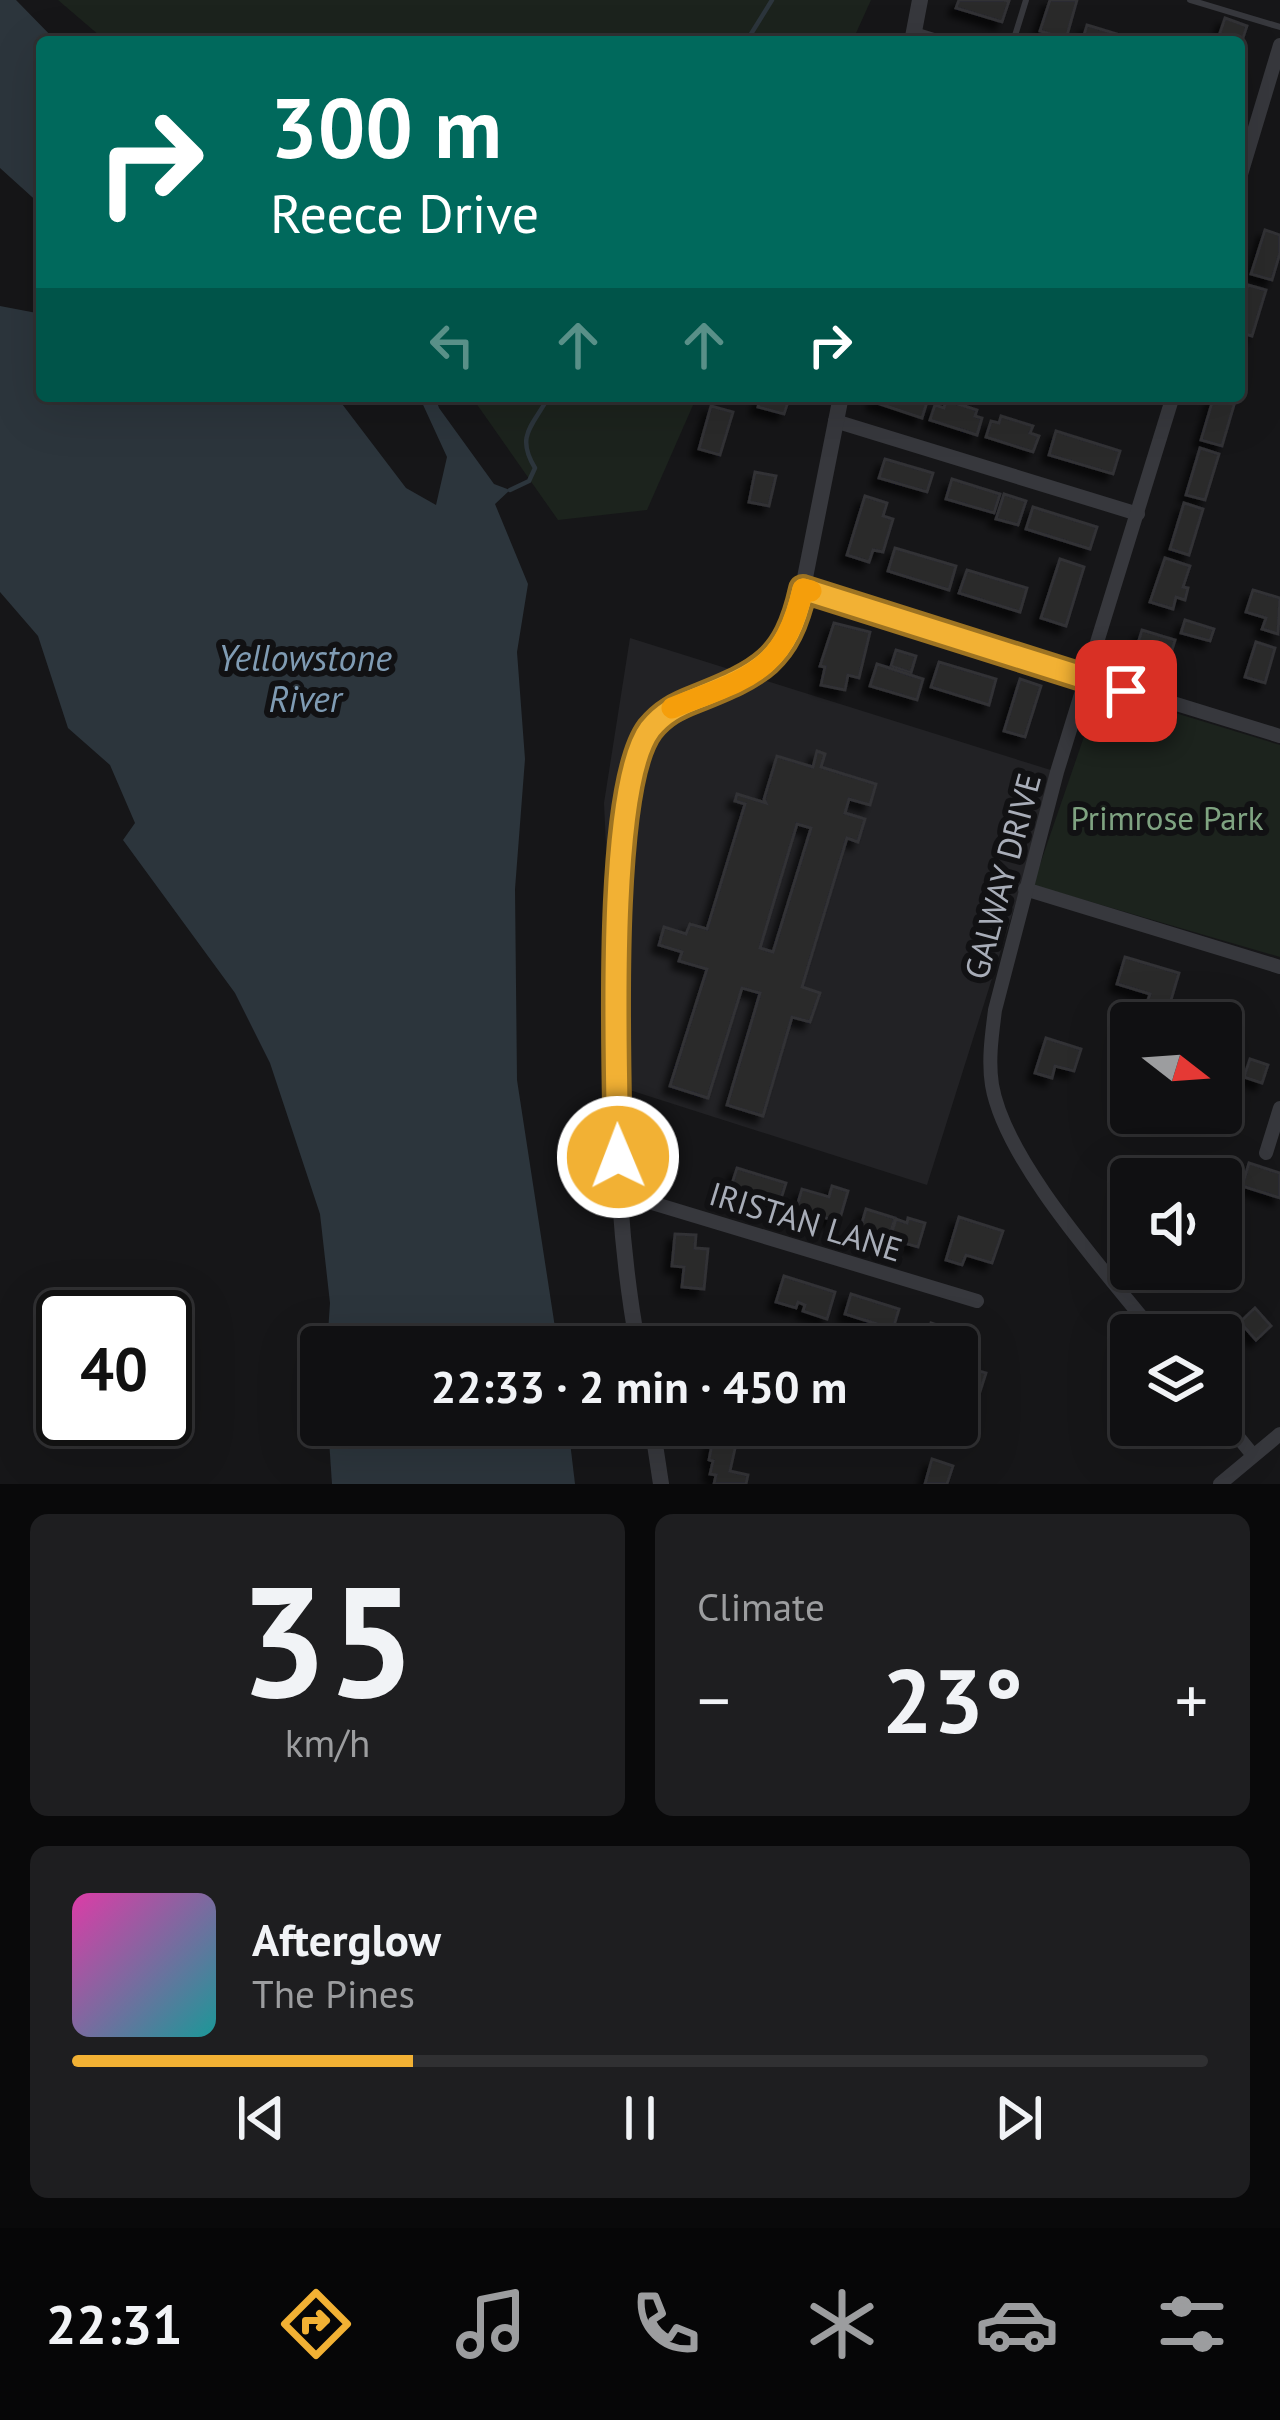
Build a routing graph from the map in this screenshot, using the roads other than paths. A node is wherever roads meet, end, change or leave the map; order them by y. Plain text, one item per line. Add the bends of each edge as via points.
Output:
1 (920, 0) edge
2 (1026, 0) edge
3 (1190, 0) edge
4 (1280, 27) edge
5 (913, 36) edge
6 (1015, 36) edge
7 (1280, 45) edge
8 (1246, 135) edge
9 (840, 402) edge
10 (1171, 402) edge
11 (835, 421) junction
12 (1138, 514) junction
13 (803, 589) junction
14 (1088, 680) junction
15 (1280, 736) edge
16 (1025, 889) junction
17 (1280, 967) edge
18 (1280, 1108) edge
19 (1266, 1153) dead end
20 (619, 1192) junction
21 (977, 1301) dead end
22 (1139, 1314) edge
23 (634, 1326) edge
24 (1280, 1434) edge
25 (1242, 1442) edge
26 (655, 1446) edge
27 (1252, 1454) junction
28 (661, 1484) edge
29 (1220, 1484) edge

1 - 5 street
2 - 6 lane
3 - 4 lane
7 - 8 street
9 - 11 street
10 - 12 street, GALWAY DRIVE
11 - 12 street
11 - 13 street
12 - 14 street, GALWAY DRIVE
13 - 14 street
13 - 20 street via 779,652 753,675 671,708 651,728 630,776 619,936
14 - 15 street
14 - 16 street, GALWAY DRIVE
16 - 17 street
16 - 22 street, GALWAY DRIVE via 995,1010 992,1087 1026,1164
18 - 19 street
20 - 21 street, IRISTAN LANE
20 - 23 street
24 - 27 street
25 - 27 street
26 - 28 street
27 - 29 street

